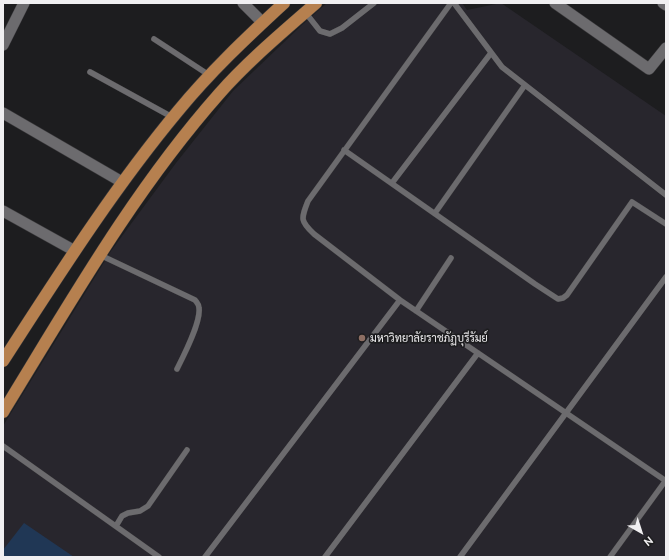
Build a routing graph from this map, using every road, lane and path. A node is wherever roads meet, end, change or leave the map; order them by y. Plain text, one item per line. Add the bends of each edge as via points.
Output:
1 (24, 3) edge
2 (243, 3) edge
3 (284, 3) edge
4 (316, 3) edge
5 (374, 3) edge
6 (452, 3) edge
7 (555, 3) edge
8 (663, 3) edge
9 (666, 5) edge
10 (305, 12) junction
11 (262, 22) junction
12 (154, 39) dead end
13 (3, 45) edge
14 (666, 48) edge
15 (491, 53) junction
16 (90, 72) dead end
17 (209, 75) junction
18 (526, 85) junction
19 (3, 112) edge
20 (172, 118) junction
21 (344, 150) junction
22 (122, 182) junction
23 (392, 183) junction
24 (666, 195) edge
25 (3, 211) edge
26 (435, 213) junction
27 (666, 224) edge
28 (75, 251) junction
29 (99, 255) junction
30 (451, 258) dead end
31 (666, 277) edge
32 (400, 300) junction
33 (416, 311) junction
34 (478, 353) junction
35 (3, 361) edge
36 (178, 369) dead end
37 (3, 412) edge
38 (565, 412) junction
39 (3, 446) edge
40 (187, 450) dead end
41 (666, 481) edge
42 (116, 526) junction
43 (159, 557) edge
44 (204, 557) edge
45 (325, 557) edge
46 (460, 557) edge
47 (610, 557) edge

1 - 13 street
2 - 11 street
3 - 11 main road
4 - 10 main road
5 - 10 lane via 342,28 330,34 320,31
6 - 15 lane
6 - 21 lane
7 - 14 street via 650,69
8 - 9 street
10 - 29 main road via 220,93 184,135
11 - 17 main road
12 - 17 lane
15 - 18 lane via 502,67
15 - 23 lane
16 - 20 lane
17 - 20 main road
18 - 24 lane
18 - 26 lane
19 - 22 street
20 - 22 main road
21 - 23 lane
21 - 32 lane via 308,201 302,215 304,225
22 - 28 main road
23 - 26 lane
25 - 28 street
26 - 27 lane via 558,299 567,295 632,202
28 - 35 main road
29 - 36 lane via 198,303 198,320
29 - 37 main road
30 - 33 lane
31 - 38 lane
32 - 33 lane
32 - 44 lane
33 - 34 lane
34 - 38 lane
34 - 45 lane
38 - 41 lane
38 - 46 lane
39 - 42 lane
40 - 42 lane via 148,506 122,516
41 - 47 lane
42 - 43 lane

